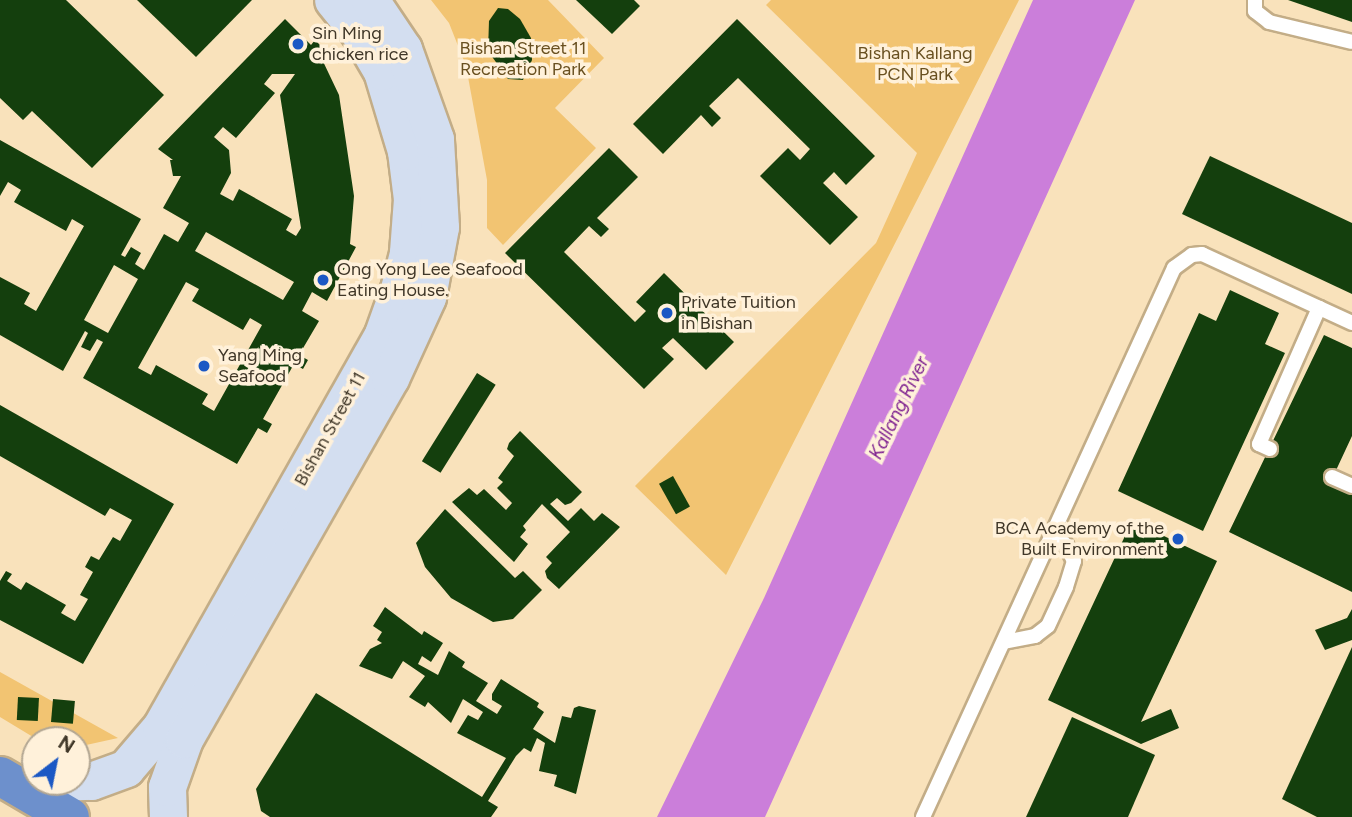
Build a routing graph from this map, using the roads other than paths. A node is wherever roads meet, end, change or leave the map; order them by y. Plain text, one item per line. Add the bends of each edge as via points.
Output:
1 (333, 0) edge
2 (370, 0) edge
3 (1252, 1) edge
4 (1352, 42) edge
5 (1319, 308) junction
6 (1352, 323) edge
7 (1270, 449) dead end
8 (1332, 477) dead end
9 (1352, 486) edge
10 (1053, 534) junction
11 (1003, 642) junction
12 (0, 776) edge
13 (21, 778) edge
14 (91, 781) edge
15 (70, 817) edge
16 (168, 817) edge
17 (923, 817) edge

1 - 14 street, Bishan Street 11 via 382,71 406,151 411,209 399,289 378,344 161,727 126,768
2 - 16 street, Bishan Street 11 via 403,49 435,139 440,227 426,297 390,378 184,739 167,787
3 - 4 lane via 1255,11 1269,22
5 - 6 lane
5 - 7 lane via 1259,444
5 - 10 lane via 1202,254 1180,262 1170,275
8 - 9 lane
10 - 11 lane
10 - 11 lane via 1066,545 1074,561 1048,626 1035,636
11 - 17 lane
12 - 13 street
12 - 15 highway

